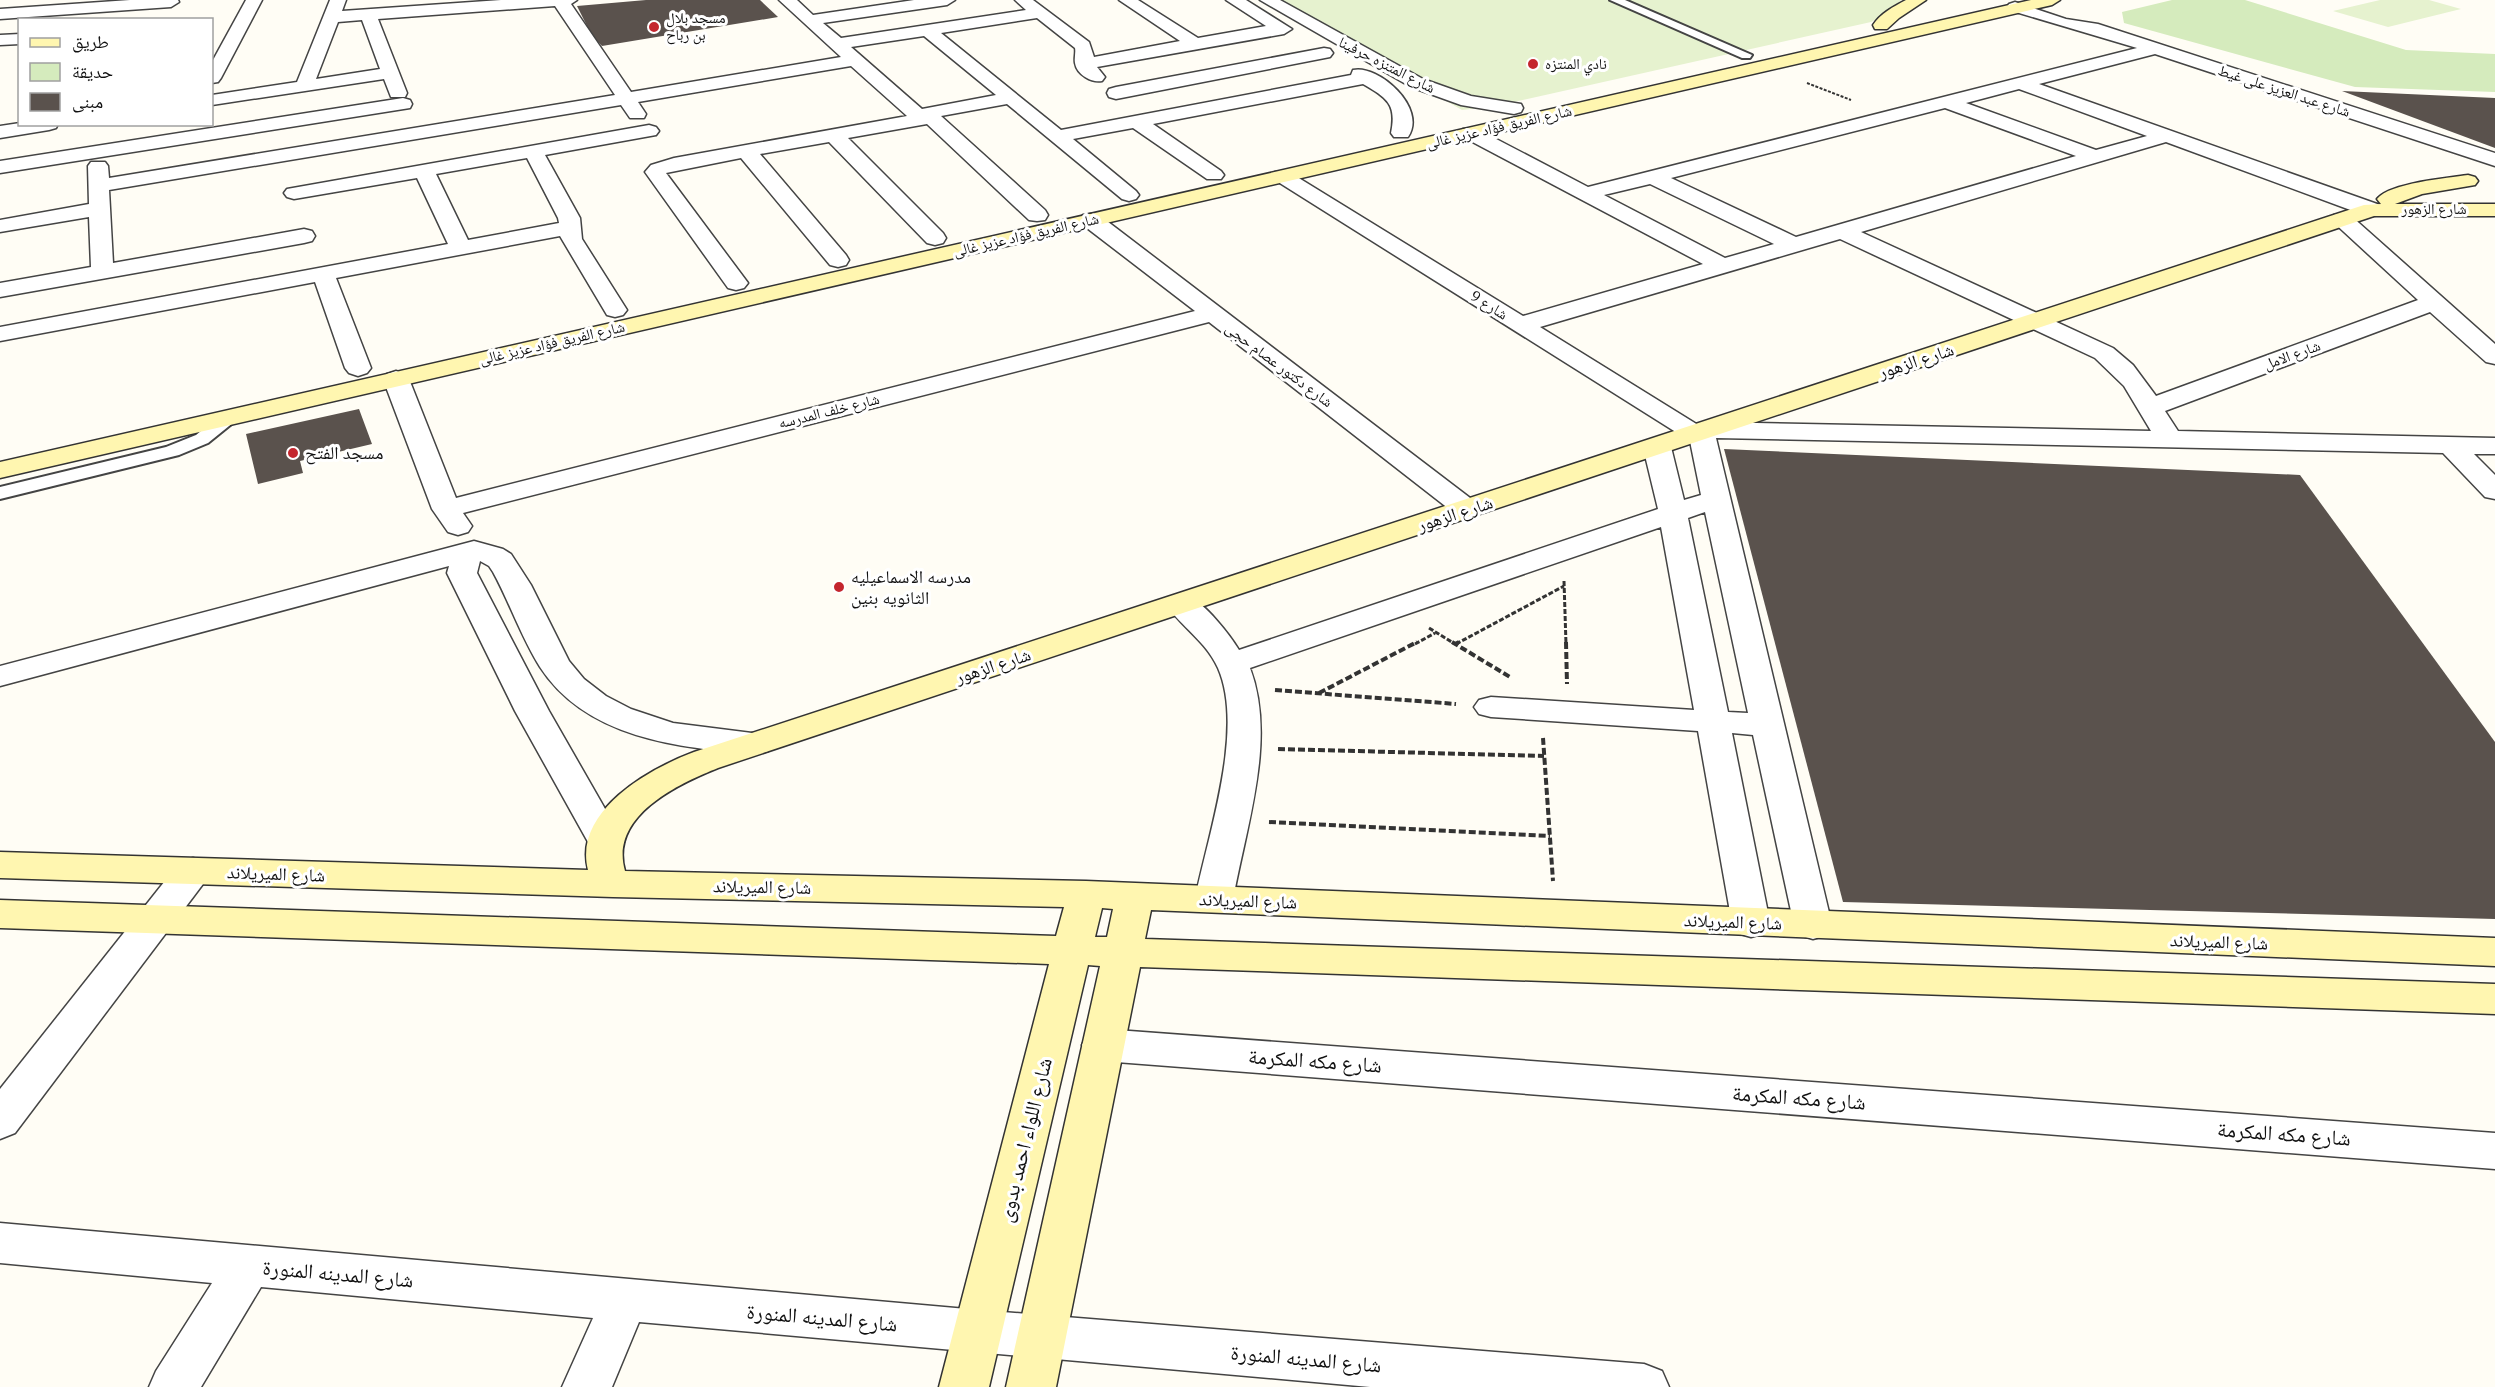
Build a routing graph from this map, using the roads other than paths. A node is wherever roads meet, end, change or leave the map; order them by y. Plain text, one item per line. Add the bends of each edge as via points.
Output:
1 (254, 0) edge
2 (338, 0) edge
3 (569, 0) edge
4 (787, 0) edge
5 (947, 0) edge
6 (1023, 0) edge
7 (1127, 0) edge
8 (1234, 0) edge
9 (1268, 0) edge
10 (1616, 0) edge
11 (1975, 0) edge
12 (172, 1) edge
13 (560, 1) edge
14 (497, 3) edge
15 (2033, 4) edge
16 (410, 6) edge
17 (1920, 8) edge
18 (1040, 13) junction
19 (0, 14) edge
20 (368, 15) junction
21 (332, 17) junction
22 (160, 18) edge
23 (810, 20) junction
24 (1945, 23) junction
25 (1320, 29) junction
26 (927, 30) junction
27 (1287, 31) junction
28 (18, 39) edge
29 (0, 40) edge
30 (837, 44) junction
31 (1196, 44) junction
32 (2156, 49) junction
33 (1324, 53) junction
34 (1758, 58) junction
35 (856, 60) junction
36 (1084, 64) junction
37 (390, 73) junction
38 (213, 75) edge
39 (1366, 78) junction
40 (1642, 79) junction
41 (2019, 83) junction
42 (304, 86) junction
43 (1666, 88) junction
44 (1116, 93) junction
45 (626, 98) junction
46 (1011, 98) junction
47 (213, 100) edge
48 (1946, 102) junction
49 (403, 104) junction
50 (1514, 108) junction
51 (920, 117) junction
52 (1144, 121) junction
53 (124, 126) edge
54 (649, 131) junction
55 (1401, 133) junction
56 (1470, 133) junction
57 (414, 134) junction
58 (834, 135) junction
59 (1058, 136) junction
60 (2167, 136) junction
61 (126, 148) junction
62 (533, 151) junction
63 (746, 151) junction
64 (97, 152) junction
65 (286, 155) junction
66 (2096, 157) junction
67 (674, 164) junction
68 (0, 167) edge
69 (2494, 170) edge
70 (424, 171) junction
71 (1214, 176) junction
72 (1282, 176) junction
73 (1652, 177) junction
74 (2468, 181) junction
75 (99, 186) junction
76 (294, 193) junction
77 (1585, 194) junction
78 (1129, 195) junction
79 (100, 209) junction
80 (2495, 209) edge
81 (2372, 210) junction
82 (1037, 215) junction
83 (1091, 220) junction
84 (2342, 220) junction
85 (0, 226) edge
86 (569, 228) junction
87 (1841, 231) junction
88 (303, 236) junction
89 (935, 238) junction
90 (1794, 245) junction
91 (461, 249) junction
92 (838, 260) junction
93 (873, 261) junction
94 (1723, 266) junction
95 (102, 272) junction
96 (318, 275) junction
97 (736, 283) junction
98 (0, 290) edge
99 (2434, 302) junction
100 (615, 310) junction
101 (1212, 314) junction
102 (2035, 321) junction
103 (1520, 325) junction
104 (0, 334) edge
105 (2495, 357) edge
106 (358, 368) junction
107 (396, 379) junction
108 (2149, 408) junction
109 (228, 418) junction
110 (178, 419) junction
111 (1701, 432) junction
112 (2169, 440) junction
113 (2450, 445) junction
114 (2495, 446) edge
115 (1657, 447) junction
116 (0, 449) edge
117 (73, 454) junction
118 (0, 470) edge
119 (2495, 491) edge
120 (0, 493) edge
121 (1716, 499) junction
122 (446, 508) junction
123 (1468, 510) junction
124 (1673, 513) junction
125 (474, 550) junction
126 (1181, 604) junction
127 (1237, 675) junction
128 (0, 676) edge
129 (584, 696) junction
130 (1491, 707) road end
131 (532, 711) junction
132 (1712, 722) junction
133 (1767, 725) junction
134 (680, 736) junction
135 (756, 743) junction
136 (681, 769) junction
137 (606, 842) junction
138 (0, 864) edge
139 (193, 871) junction
140 (613, 884) junction
141 (1086, 894) junction
142 (1135, 896) junction
143 (1214, 899) junction
144 (0, 914) edge
145 (156, 919) junction
146 (1751, 922) junction
147 (1813, 925) junction
148 (2211, 942) junction
149 (1072, 951) junction
150 (1123, 952) junction
151 (2495, 952) edge
152 (2239, 991) junction
153 (2495, 999) edge
154 (1103, 1045) junction
155 (0, 1121) edge
156 (2495, 1151) edge
157 (0, 1243) edge
158 (249, 1266) junction
159 (625, 1300) junction
160 (978, 1332) junction
161 (1042, 1338) junction
162 (1402, 1377) edge
163 (174, 1387) edge
164 (587, 1387) edge
165 (964, 1387) edge
166 (1031, 1387) edge
167 (1644, 1387) edge

1 - 38 street via 229,31
2 - 21 street
3 - 13 street
4 - 23 street
5 - 23 street
6 - 18 street
7 - 31 street
8 - 27 street, شارع المتنزه حرفينا
9 - 25 street, شارع المتنزه حرفينا
10 - 34 lane
11 - 17 street, شارع الفريق فؤاد عزيز غالى
12 - 19 street
12 - 22 street
13 - 14 street
13 - 45 street
14 - 16 street
15 - 24 street, شارع الفريق فؤاد عزيز غالى
15 - 32 street, شارع عبد العزيز على غيط via 2063,23
16 - 20 street
17 - 24 street
17 - 34 street, شارع الفريق فؤاد عزيز غالى via 1881,25
18 - 26 street
18 - 36 street via 1083,46
20 - 21 street
20 - 37 street
21 - 42 street
23 - 30 street
24 - 34 street, شارع الفريق فؤاد عزيز غالى via 1788,61
25 - 27 street
25 - 50 street, شارع المتنزه حرفينا via 1432,90 1468,101
26 - 30 street
26 - 46 street
27 - 31 street
27 - 33 street, شارع المتنزه حرفينا
28 - 29 street
30 - 35 street
31 - 36 street
32 - 41 street
32 - 69 street, شارع عبد العزيز على غيط via 2475,155
33 - 39 street, شارع المتنزه حرفينا
33 - 44 street
34 - 40 street, شارع الفريق فؤاد عزيز غالى
34 - 43 street, شارع الفريق فؤاد عزيز غالى
35 - 45 street
35 - 51 street
36 - 44 street
37 - 42 street
37 - 49 street
39 - 52 street
39 - 55 street, شارع المتنزه حرفينا via 1400,103 1405,118
40 - 43 street
40 - 50 street, شارع الفريق فؤاد عزيز غالى
41 - 48 street
41 - 60 street
42 - 47 street
43 - 56 street, شارع الفريق فؤاد عزيز غالى
44 - 52 street
45 - 54 street
45 - 57 street
46 - 51 street
46 - 59 street
48 - 66 street
48 - 73 street
49 - 57 street
49 - 61 street
50 - 55 street, شارع الفريق فؤاد عزيز غالى
51 - 58 street
51 - 82 street via 934,120
52 - 59 street
52 - 71 street
53 - 61 street
54 - 62 street
54 - 67 street
55 - 71 street, شارع الفريق فؤاد عزيز غالى
56 - 72 street, شارع الفريق فؤاد عزيز غالى
56 - 77 street
57 - 65 street
58 - 63 street
58 - 89 street
59 - 78 street
60 - 66 street
60 - 81 street
61 - 64 street
62 - 70 street
62 - 86 street via 569,218
63 - 67 street
63 - 92 street
64 - 68 street
64 - 75 street
65 - 75 street
65 - 76 street
66 - 87 street
67 - 97 street via 655,172
69 - 74 street, شارع الزهور
70 - 76 street
70 - 91 street
71 - 78 street, شارع الفريق فؤاد عزيز غالى
72 - 83 street, شارع الفريق فؤاد عزيز غالى
72 - 103 street, شارع 9
73 - 77 street
73 - 90 street
74 - 80 street via 2469,195
74 - 81 street, شارع الزهور via 2398,194
75 - 79 street
76 - 88 street
77 - 94 street
78 - 82 street, شارع الفريق فؤاد عزيز غالى
79 - 85 street
79 - 95 street
80 - 81 street, شارع الزهور
81 - 84 street, شارع الزهور
82 - 89 street, شارع الفريق فؤاد عزيز غالى
83 - 93 street, شارع الفريق فؤاد عزيز غالى
83 - 101 street, شارع دكتور عصام حجى
84 - 99 street
84 - 102 street, شارع الزهور
86 - 91 street
86 - 100 street via 571,239
87 - 90 street
87 - 102 street
88 - 95 street
88 - 96 street
89 - 93 street, شارع الفريق فؤاد عزيز غالى
90 - 94 street
91 - 96 street
92 - 93 street, شارع الفريق فؤاد عزيز غالى
92 - 97 street, شارع الفريق فؤاد عزيز غالى
93 - 107 street, شارع الفريق فؤاد عزيز غالى
94 - 103 street
95 - 98 street
96 - 104 street
96 - 106 street
97 - 100 street, شارع الفريق فؤاد عزيز غالى
99 - 105 street
99 - 108 street, شارع الامل
100 - 106 street, شارع الفريق فؤاد عزيز غالى
101 - 122 street, شارع خلف المدرسه
101 - 123 street, شارع دكتور عصام حجى
102 - 108 street via 2115,360
102 - 111 street, شارع الزهور
103 - 111 street, شارع 9
106 - 110 street, شارع الفريق فؤاد عزيز غالى
107 - 109 street, شارع الفريق فؤاد عزيز غالى
107 - 122 street
108 - 112 street
109 - 110 street, شارع الفريق فؤاد عزيز غالى
109 - 117 lane via 202,439 172,451
110 - 117 street, شارع الفريق فؤاد عزيز غالى
111 - 112 street
111 - 115 street, شارع الزهور
111 - 121 street
112 - 113 street
113 - 114 street
113 - 119 street
115 - 123 street, شارع الزهور
115 - 124 street
116 - 117 street, شارع الفريق فؤاد عزيز غالى
117 - 118 street, شارع الفريق فؤاد عزيز غالى
117 - 120 lane
121 - 124 street
121 - 133 street
122 - 125 street
123 - 126 street, شارع الزهور
124 - 127 street via 1395,608
124 - 132 street
125 - 128 street
125 - 129 street via 500,560 556,665
125 - 131 street via 466,558 462,573
126 - 127 street via 1218,641
126 - 135 street, شارع الزهور
127 - 143 street via 1246,713 1244,748
129 - 131 street
129 - 134 street via 643,726
130 - 132 street
131 - 137 street
132 - 133 street
132 - 146 street
133 - 147 street
134 - 135 street
134 - 136 street
135 - 136 street, شارع الزهور
136 - 137 street, شارع الزهور via 646,789 620,814
137 - 140 street, شارع الزهور via 604,864
138 - 139 street, شارع الميريلاند
139 - 140 street, شارع الميريلاند
139 - 145 street
140 - 141 street, شارع الميريلاند
141 - 142 street, شارع الميريلاند
141 - 149 street, شارع اللواء احمد بدوى
142 - 143 street, شارع الميريلاند
142 - 150 street
143 - 146 street, شارع الميريلاند
144 - 145 street
145 - 149 street
145 - 155 street
146 - 147 street, شارع الميريلاند
147 - 148 street, شارع الميريلاند
148 - 151 street, شارع الميريلاند
148 - 152 street
149 - 150 street
149 - 160 street, شارع اللواء احمد بدوى
150 - 152 street
150 - 154 street
152 - 153 street
154 - 156 street, شارع مكه المكرمة
154 - 161 street
157 - 158 street, شارع المدينه المنورة
158 - 159 street, شارع المدينه المنورة
158 - 163 street
159 - 160 street, شارع المدينه المنورة
159 - 164 street
160 - 161 street, شارع المدينه المنورة
160 - 165 street, شارع اللواء احمد بدوى
161 - 162 street, شارع المدينه المنورة
161 - 166 street
162 - 167 street, شارع المدينه المنورة

